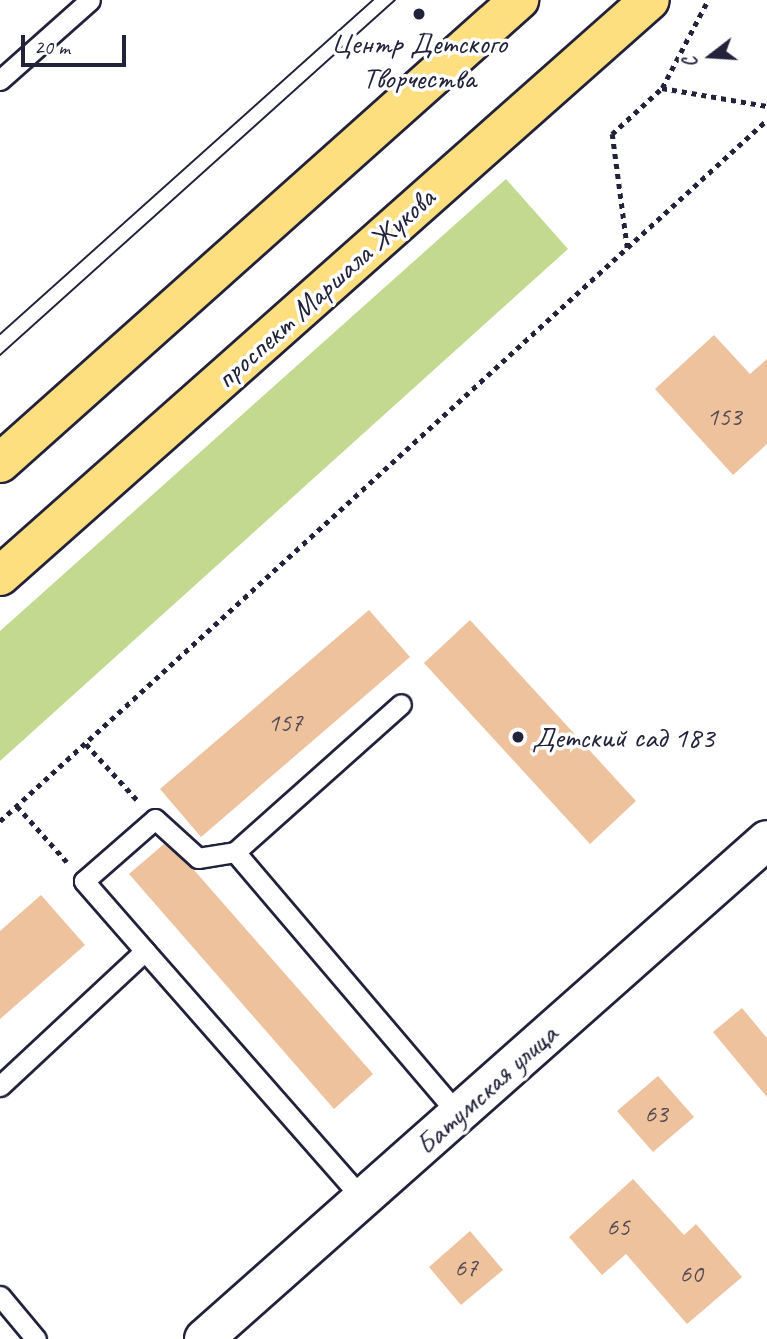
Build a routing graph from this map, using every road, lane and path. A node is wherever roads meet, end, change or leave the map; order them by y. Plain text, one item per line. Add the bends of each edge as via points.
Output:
1 (90, 0) edge
2 (519, 0) edge
3 (650, 0) edge
4 (708, 0) edge
5 (0, 80) edge
6 (662, 88) junction
7 (767, 106) edge
8 (767, 120) edge
9 (627, 249) junction
10 (0, 463) edge
11 (0, 576) edge
12 (401, 704) dead end
13 (86, 744) junction
14 (16, 806) junction
15 (155, 819) junction
16 (0, 821) edge
17 (767, 840) edge
18 (235, 852) junction
19 (84, 881) junction
20 (145, 951) junction
21 (0, 1086) edge
22 (458, 1114) junction
23 (363, 1199) junction
24 (0, 1296) edge
25 (36, 1339) edge
26 (204, 1339) edge

1 - 5 lane
2 - 10 highway
3 - 11 highway, проспект Маршала Жукова
4 - 6 path
6 - 7 path
6 - 9 path via 612,134
8 - 9 path
9 - 13 path
12 - 18 lane
13 - 14 path
13 - 15 path
14 - 16 path
14 - 19 path
15 - 18 lane via 198,858
15 - 19 lane
17 - 22 street, Батумская улица
18 - 22 lane
19 - 20 lane
20 - 21 lane
20 - 23 lane
22 - 23 street, Батумская улица
23 - 26 street, Батумская улица
24 - 25 lane

